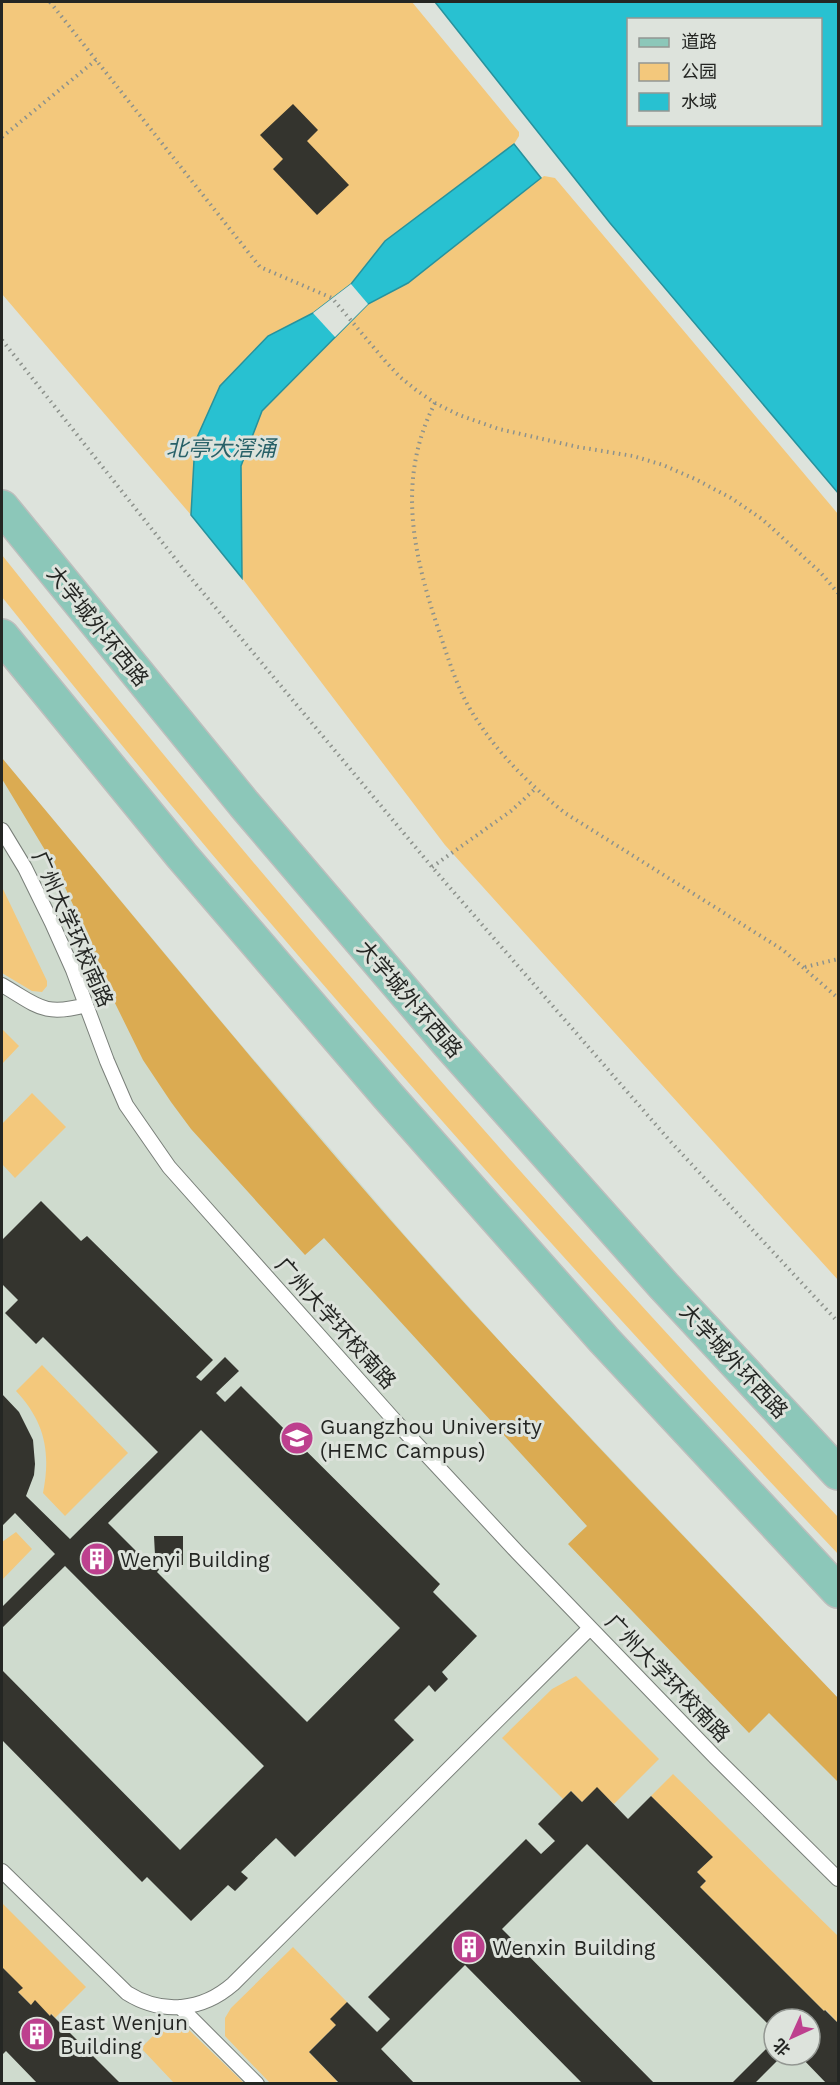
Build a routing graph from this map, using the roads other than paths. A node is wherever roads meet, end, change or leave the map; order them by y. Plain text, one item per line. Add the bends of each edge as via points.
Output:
1 (2, 507) edge
2 (2, 636) edge
3 (2, 830) edge
4 (2, 985) edge
5 (86, 1005) junction
6 (838, 1473) edge
7 (838, 1591) edge
8 (590, 1628) junction
9 (2, 1871) edge
10 (838, 1879) edge
11 (180, 2007) junction
12 (257, 2084) edge

1 - 6 main road, 大学城外环西路 via 244,804 448,1043 664,1286
2 - 7 main road via 182,856 388,1096 604,1340
3 - 5 lane, 广州大学环校南路 via 38,893
4 - 5 lane via 45,1009 65,1011
5 - 8 lane, 广州大学环校南路 via 126,1104 169,1167 396,1422
8 - 10 lane, 广州大学环校南路
8 - 11 lane via 233,1984 213,1999
9 - 11 lane via 122,1989 148,2004
11 - 12 lane

